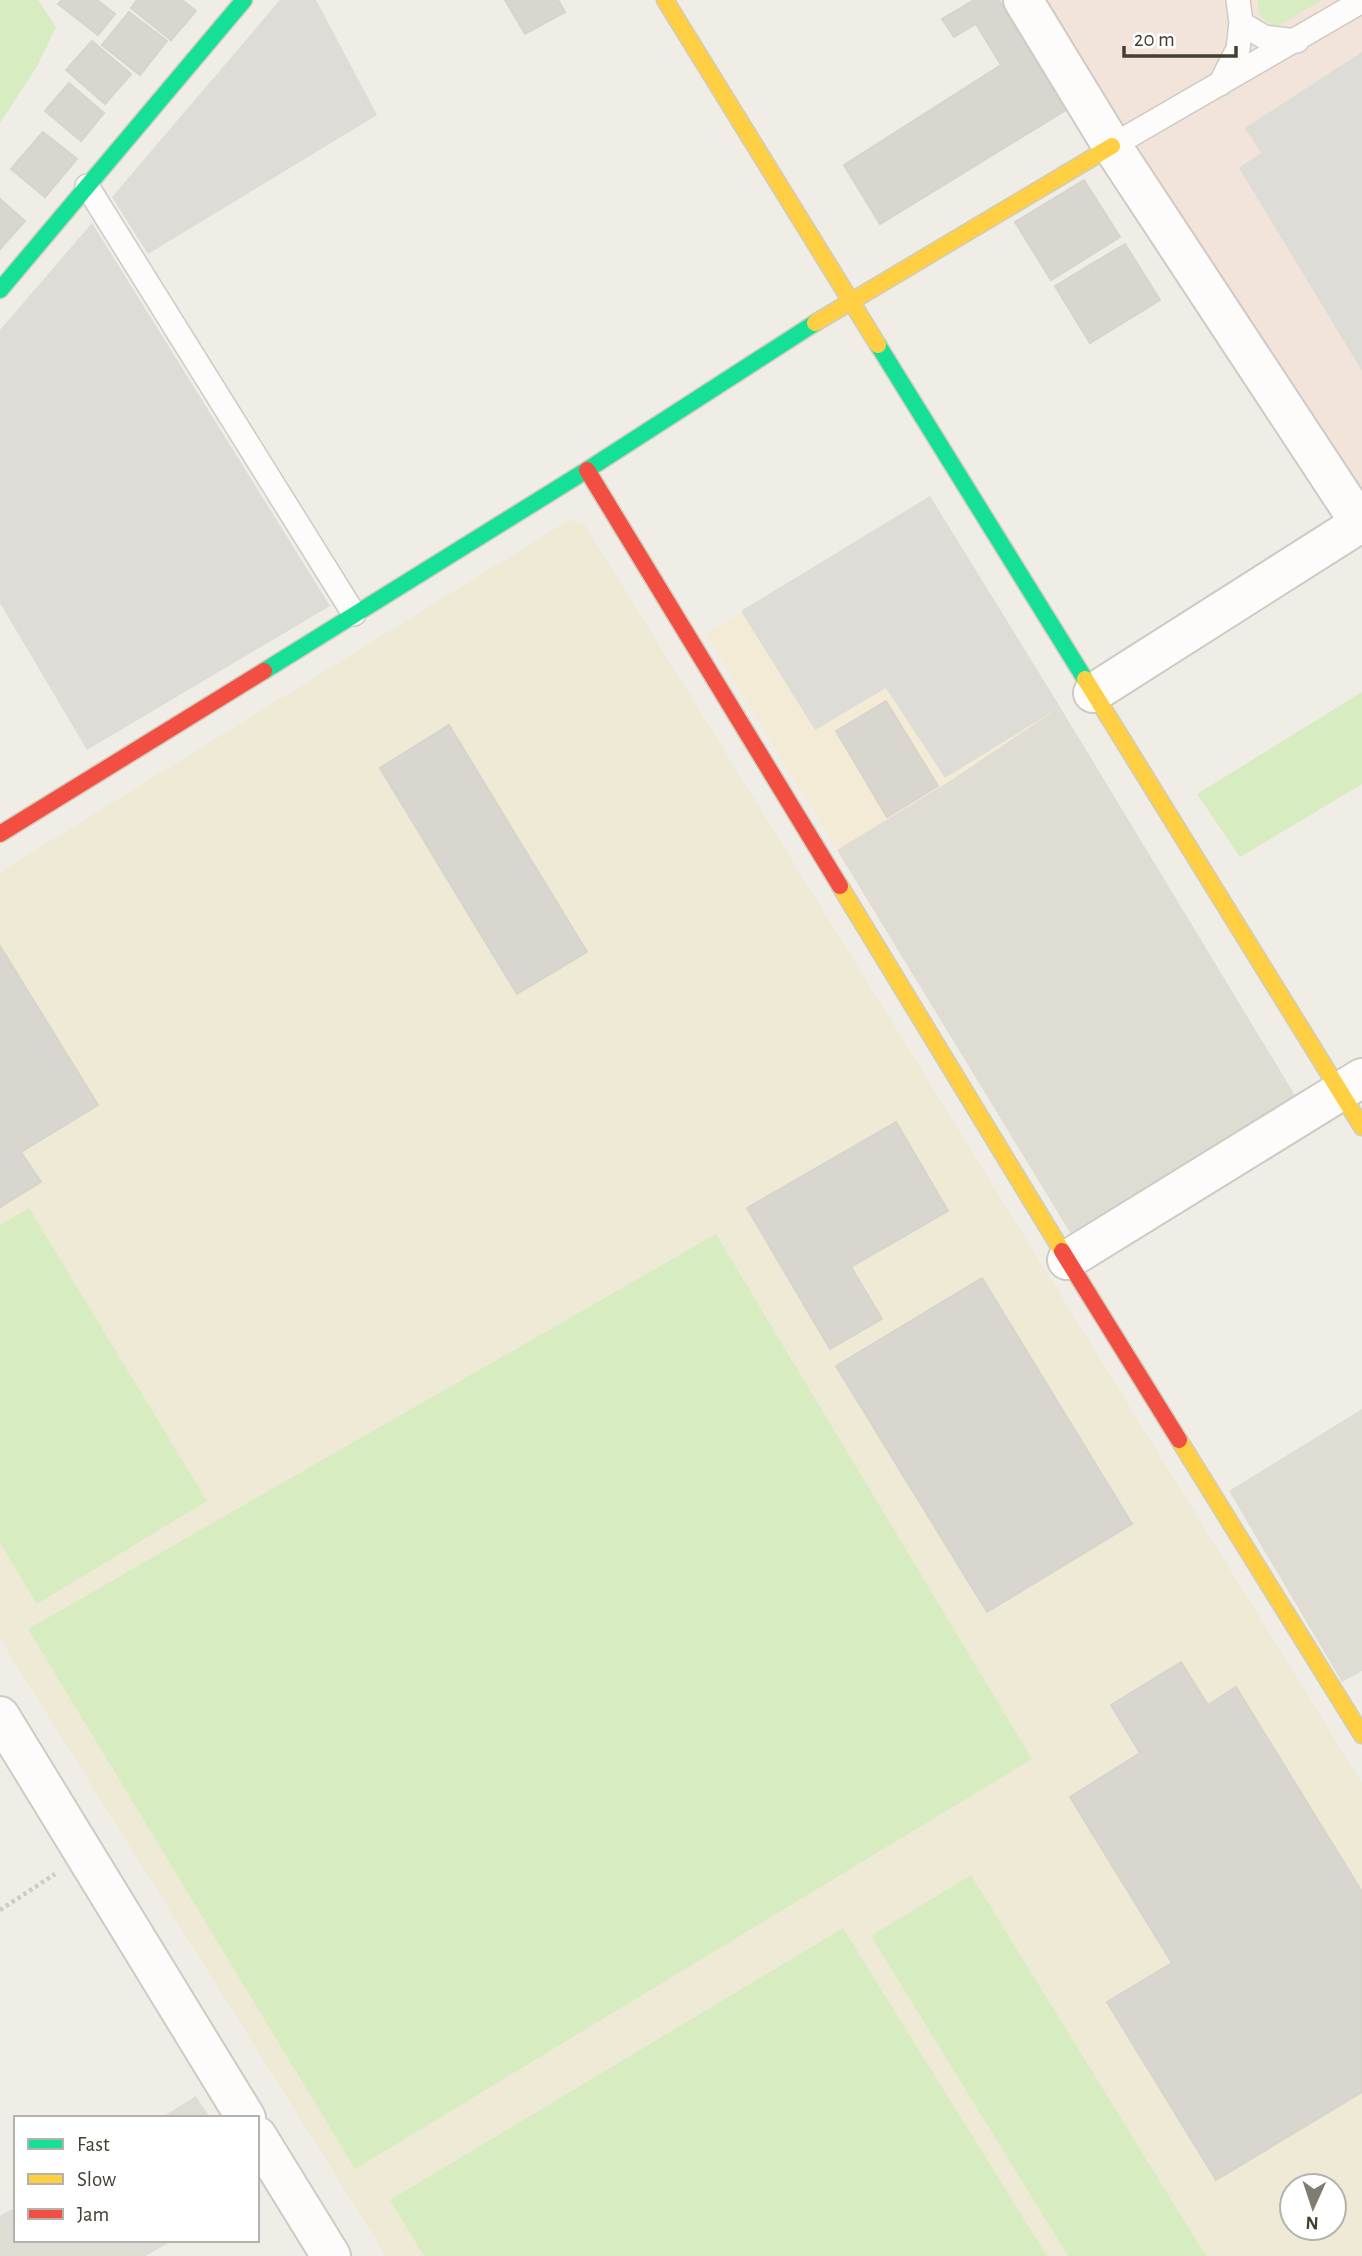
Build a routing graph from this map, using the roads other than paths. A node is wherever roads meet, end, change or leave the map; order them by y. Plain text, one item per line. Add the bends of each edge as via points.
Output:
1 (665, 0) edge
2 (1023, 0) edge
3 (1362, 1) edge
4 (230, 5) edge
5 (1239, 11) edge
6 (1297, 41) junction
7 (1220, 84) junction
8 (1112, 146) junction
9 (87, 186) junction
10 (0, 290) edge
11 (852, 299) junction
12 (587, 470) junction
13 (1362, 524) edge
14 (354, 614) junction
15 (1093, 693) junction
16 (0, 834) edge
17 (1351, 1084) edge
18 (1362, 1127) edge
19 (1067, 1260) junction
20 (0, 1716) edge
21 (1362, 1735) edge
22 (245, 2116) edge
23 (259, 2139) edge
24 (331, 2256) edge

1 - 11 street
2 - 8 street
3 - 6 lane
4 - 9 street
5 - 6 lane via 1264,37
5 - 7 lane via 1238,49
6 - 7 lane
7 - 8 lane
8 - 11 street
8 - 13 street
9 - 10 street
9 - 14 lane
11 - 12 street
11 - 15 street
12 - 14 street
12 - 19 street
13 - 15 street
14 - 16 street
15 - 17 street
17 - 18 street
17 - 19 street
19 - 21 street
20 - 22 street
23 - 24 street

